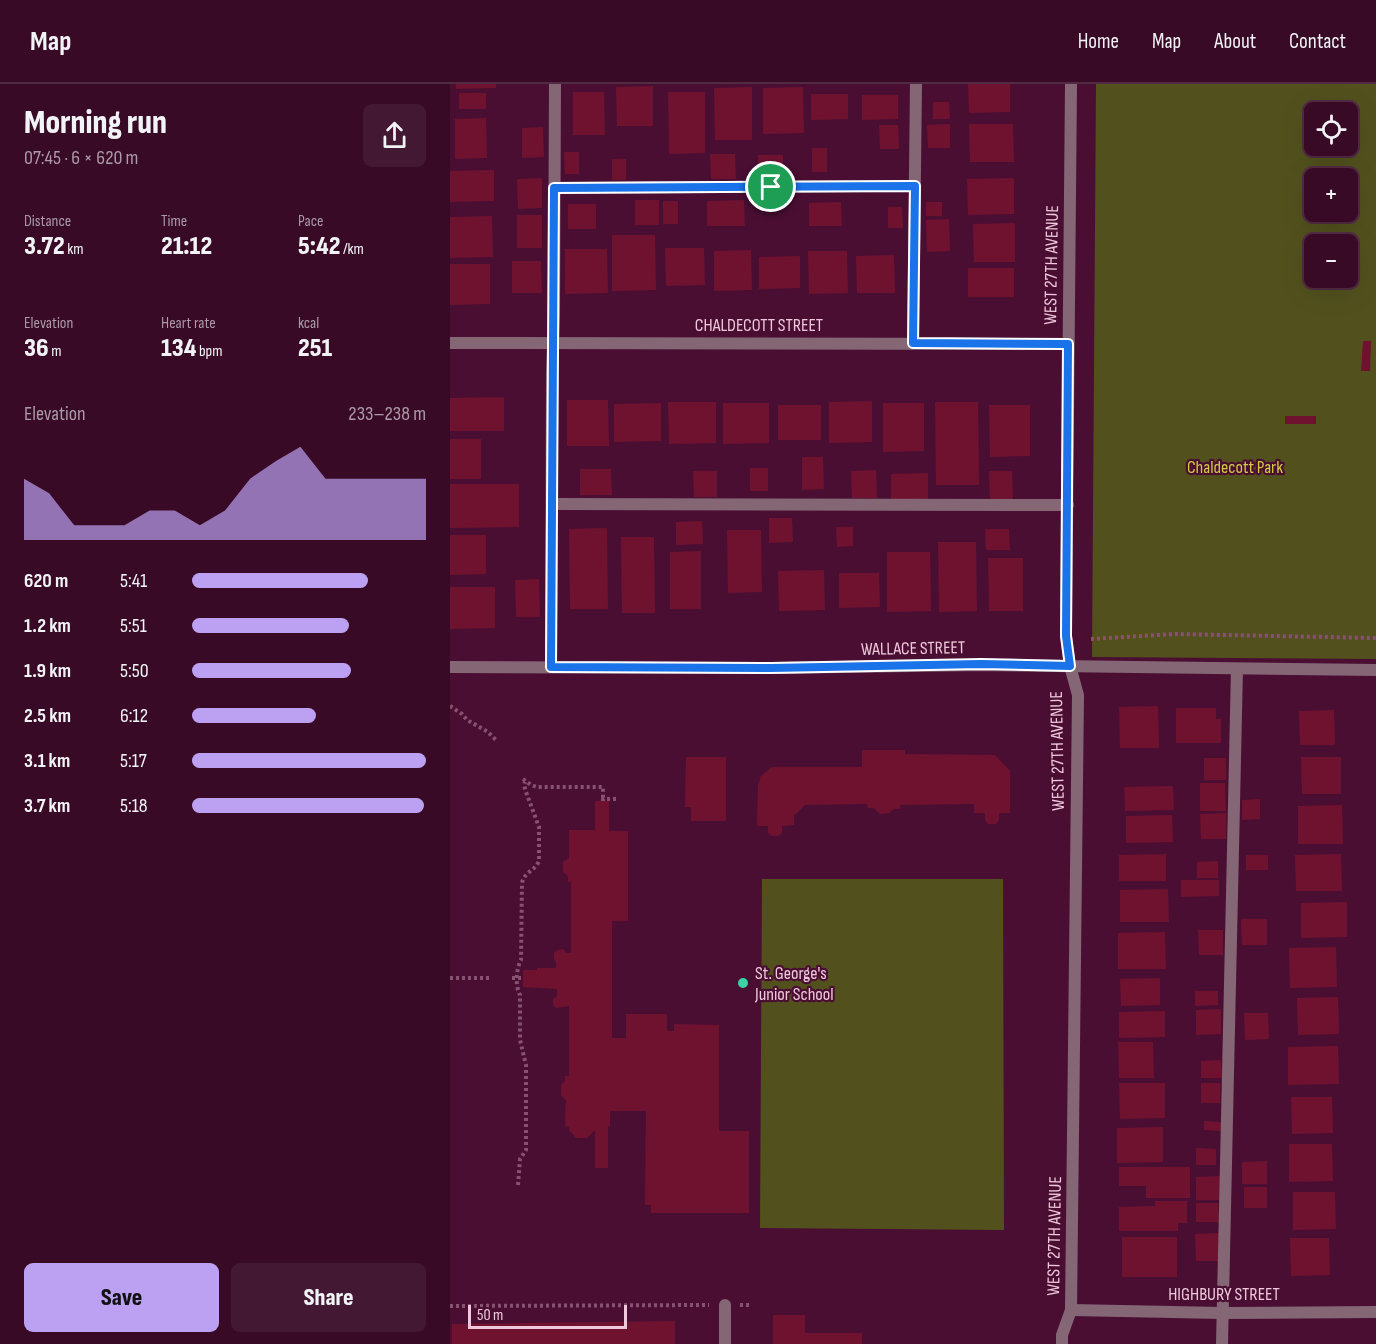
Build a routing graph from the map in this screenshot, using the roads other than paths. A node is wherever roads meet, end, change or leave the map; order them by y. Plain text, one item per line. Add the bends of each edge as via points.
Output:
1 (555, 84) edge
2 (916, 84) edge
3 (1071, 84) edge
4 (915, 186) junction
5 (554, 188) junction
6 (450, 343) edge
7 (913, 343) junction
8 (553, 344) junction
9 (1068, 344) junction
10 (553, 504) junction
11 (1068, 505) junction
12 (1070, 666) junction
13 (450, 667) edge
14 (551, 667) junction
15 (1237, 669) junction
16 (1376, 670) edge
17 (725, 1305) road end
18 (1071, 1310) junction
19 (1376, 1312) edge
20 (1222, 1313) junction
21 (725, 1344) edge
22 (1062, 1344) edge
23 (1222, 1344) edge

1 - 5 street
2 - 4 street
3 - 9 street, WEST 27TH AVENUE
4 - 5 street
4 - 7 street
5 - 8 street
6 - 8 street, CHALDECOTT STREET
7 - 8 street, CHALDECOTT STREET
7 - 9 street, CHALDECOTT STREET
8 - 10 street
9 - 11 street, WEST 27TH AVENUE
10 - 11 street
10 - 14 street
11 - 12 street, WEST 27TH AVENUE via 1066,636
12 - 14 street, WALLACE STREET
12 - 15 street, WALLACE STREET
12 - 18 street, WEST 27TH AVENUE via 1078,695
13 - 14 street, WALLACE STREET
15 - 16 street, WALLACE STREET
15 - 20 street
17 - 21 street
18 - 20 street, HIGHBURY STREET
18 - 22 street, WEST 27TH AVENUE
19 - 20 street, HIGHBURY STREET
20 - 23 street

